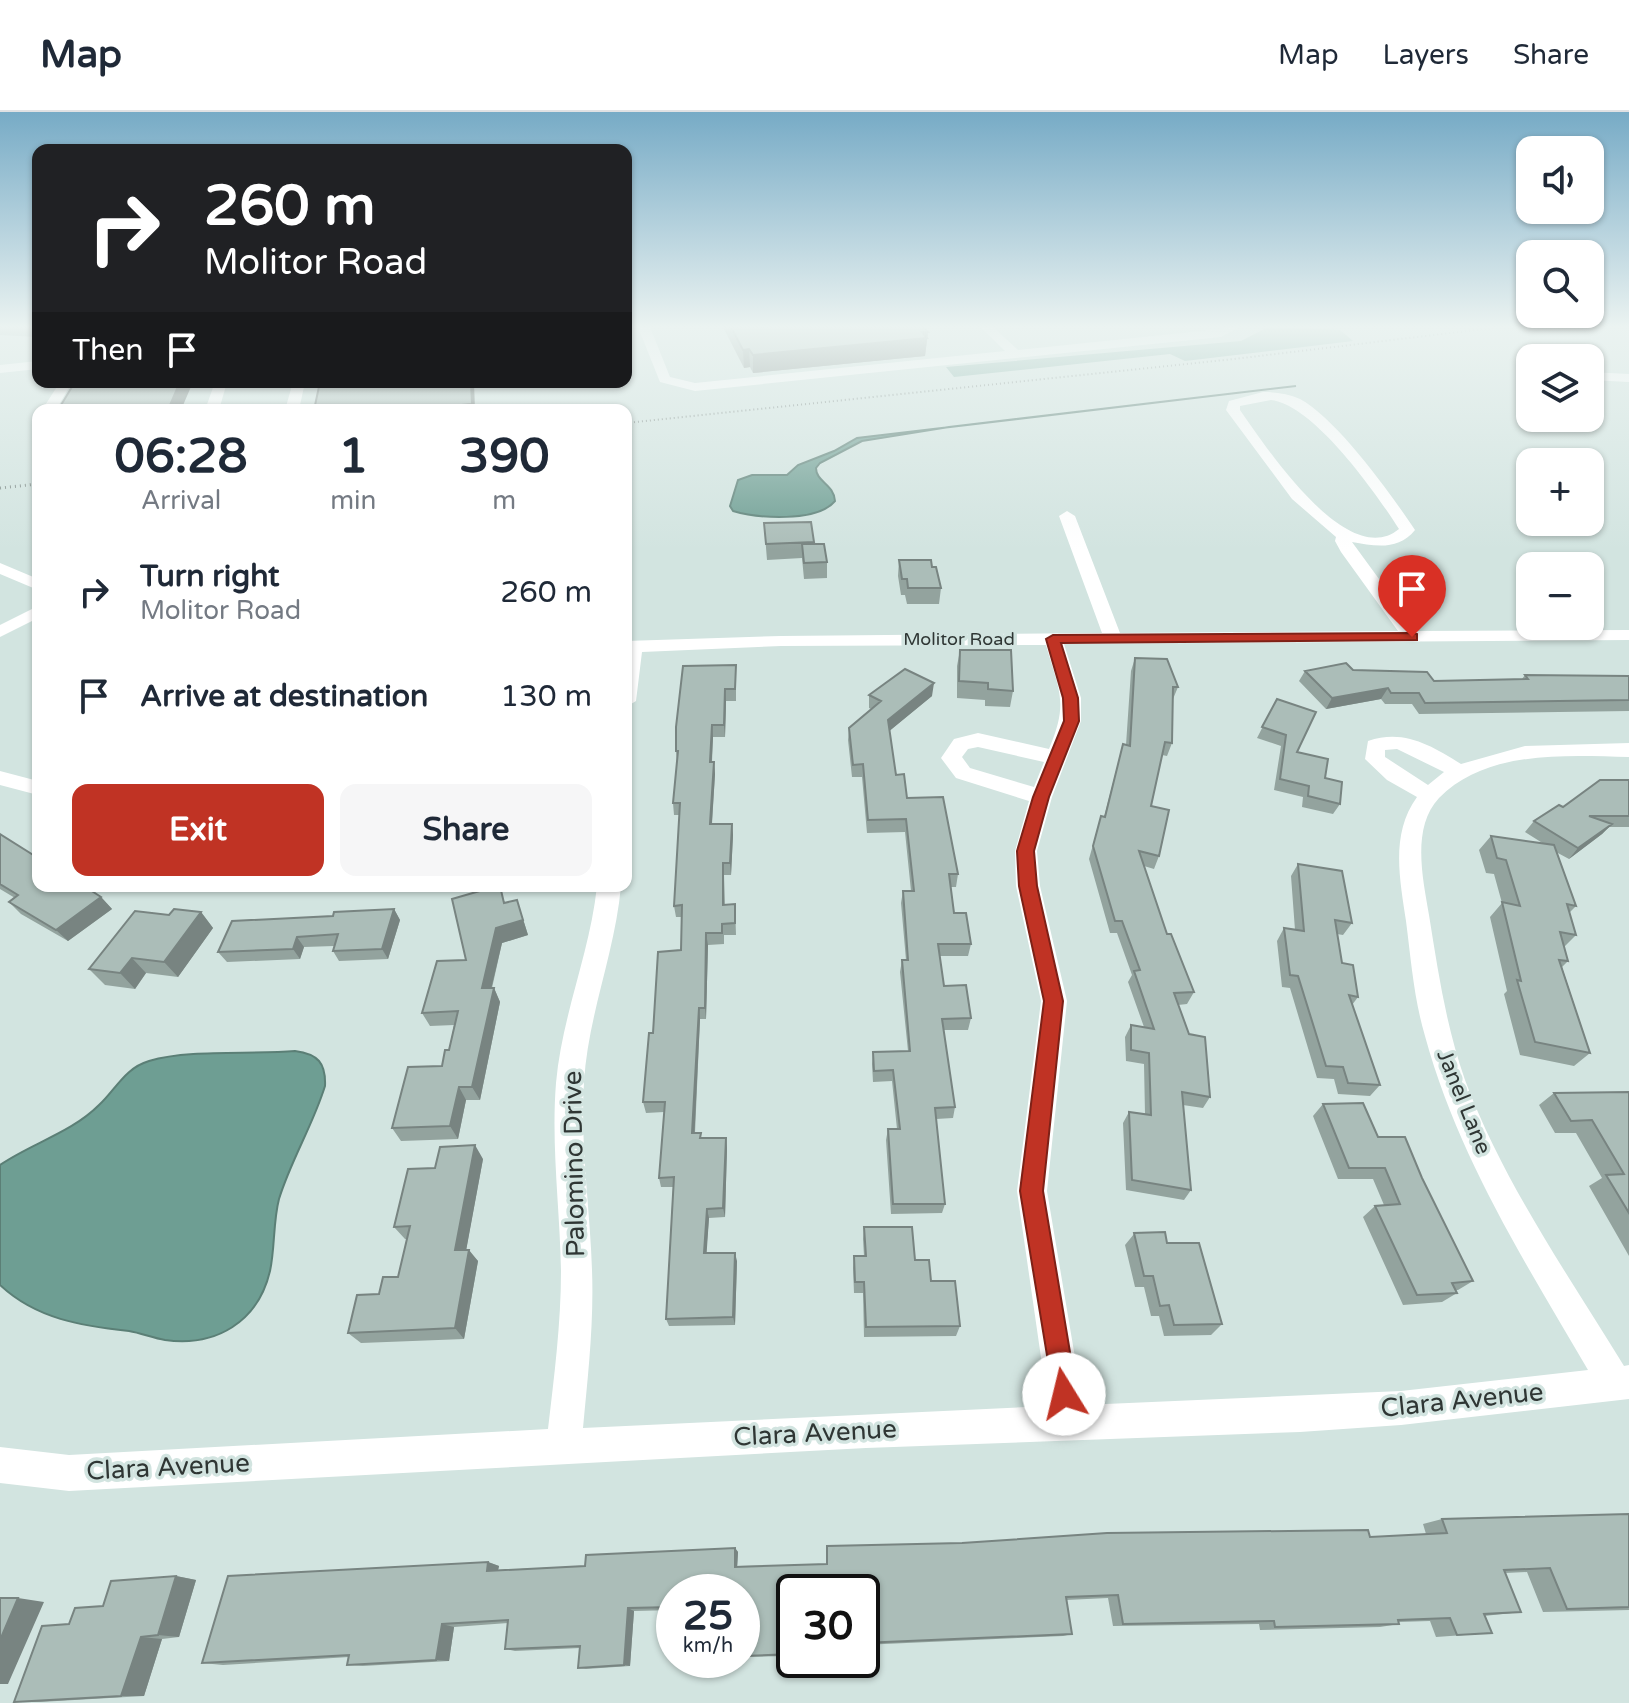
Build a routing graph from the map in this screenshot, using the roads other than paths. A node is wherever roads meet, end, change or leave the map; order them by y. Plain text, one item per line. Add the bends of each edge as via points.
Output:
1 (1240, 401) edge
2 (1294, 401) edge
3 (1067, 516) dead end
4 (1345, 536) junction
5 (0, 568) edge
6 (32, 582) edge
7 (32, 614) edge
8 (0, 632) edge
9 (1629, 635) edge
10 (1412, 637) junction
11 (1053, 639) junction
12 (1113, 639) junction
13 (632, 647) edge
14 (1629, 750) edge
15 (1057, 758) junction
16 (1461, 773) junction
17 (0, 778) edge
18 (32, 786) edge
19 (1430, 795) junction
20 (1041, 797) junction
21 (609, 892) edge
22 (1622, 1382) edge
23 (1068, 1423) junction
24 (564, 1446) junction
25 (0, 1465) edge

1 - 4 street via 1233,410 1312,513
2 - 4 street via 1308,409 1373,482 1407,530 1392,541
3 - 12 street
4 - 10 street via 1349,552
5 - 6 street
7 - 8 street
9 - 10 street, Molitor Road
10 - 12 street, Molitor Road
11 - 12 street, Molitor Road
11 - 13 street, Molitor Road
11 - 15 street via 1072,708
14 - 16 street, Janel Lane via 1520,754
15 - 20 street
15 - 20 street via 978,740 953,751 951,758 963,773
16 - 19 street, Janel Lane
16 - 19 street via 1410,745 1389,741 1375,746 1375,759 1383,767
17 - 18 street
19 - 22 street, Janel Lane via 1413,832 1410,872 1437,1036 1484,1156
20 - 23 street via 1026,870 1054,1001 1032,1191
21 - 24 street, Palomino Drive via 608,916 575,1032 570,1078 577,1293
22 - 23 street, Clara Avenue via 1344,1412
23 - 24 street, Clara Avenue
24 - 25 street, Clara Avenue via 69,1473

